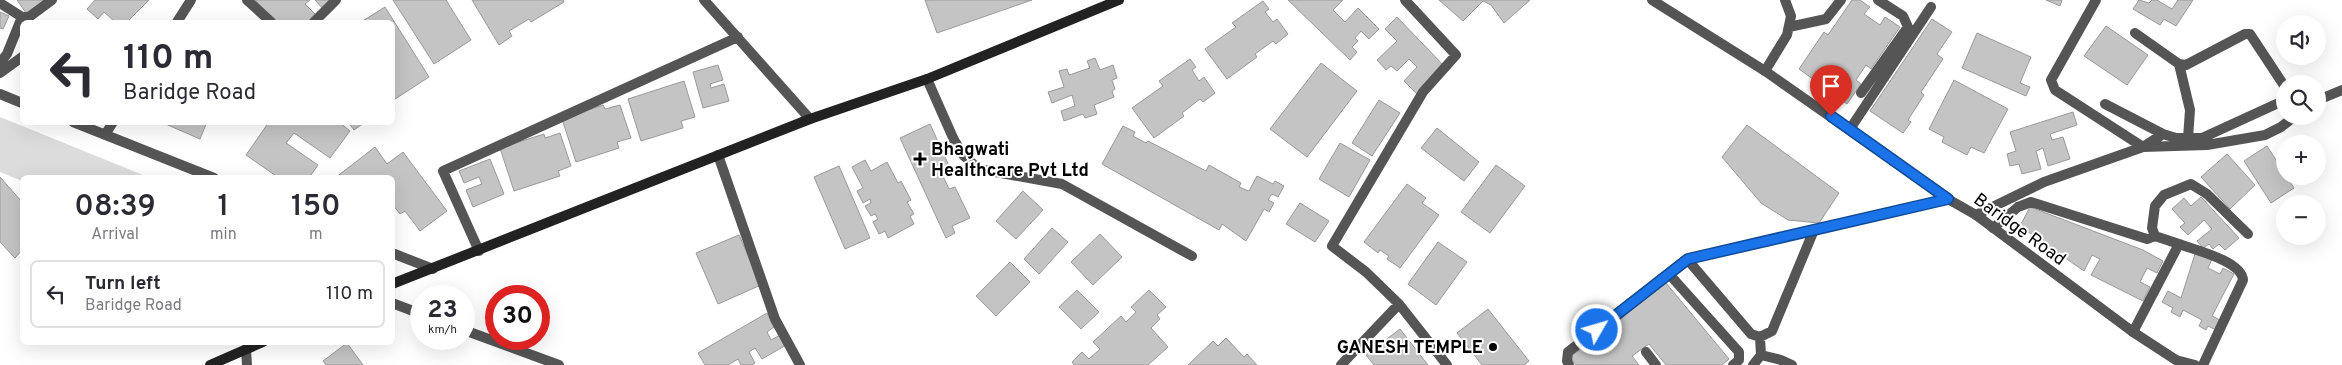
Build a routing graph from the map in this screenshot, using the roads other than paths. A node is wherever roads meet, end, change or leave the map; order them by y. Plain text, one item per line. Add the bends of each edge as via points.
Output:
1 (52, 0) edge
2 (191, 0) edge
3 (247, 0) edge
4 (336, 0) edge
5 (704, 0) edge
6 (1119, 0) edge
7 (1404, 0) edge
8 (1652, 0) edge
9 (1785, 0) edge
10 (1841, 0) edge
11 (1878, 0) edge
12 (2096, 0) edge
13 (0, 3) edge
14 (1931, 7) dead end
15 (22, 17) junction
16 (21, 20) edge
17 (178, 20) edge
18 (269, 20) edge
19 (316, 20) edge
20 (20, 22) edge
21 (1789, 27) junction
22 (2135, 33) dead end
23 (738, 37) junction
24 (20, 58) edge
25 (0, 63) edge
26 (2179, 64) junction
27 (1765, 71) junction
28 (0, 73) edge
29 (2277, 75) edge
30 (927, 79) junction
31 (2342, 90) edge
32 (1861, 93) dead end
33 (0, 94) edge
34 (2326, 97) edge
35 (20, 101) edge
36 (2105, 104) dead end
37 (2276, 105) edge
38 (810, 119) junction
39 (80, 125) edge
40 (111, 125) edge
41 (2283, 125) edge
42 (1850, 129) junction
43 (2163, 134) junction
44 (105, 135) junction
45 (2188, 138) junction
46 (2143, 147) junction
47 (718, 155) junction
48 (206, 175) edge
49 (1948, 199) junction
50 (1976, 215) junction
51 (1993, 228) junction
52 (1814, 230) junction
53 (2248, 234) dead end
54 (2155, 236) junction
55 (2179, 244) junction
56 (479, 250) junction
57 (395, 253) edge
58 (1192, 256) dead end
59 (1688, 259) junction
60 (433, 269) junction
61 (1669, 274) junction
62 (395, 283) edge
63 (395, 304) edge
64 (1399, 304) junction
65 (410, 310) edge
66 (2133, 332) junction
67 (475, 334) edge
68 (1760, 337) junction
69 (257, 345) edge
70 (246, 350) junction
71 (1646, 352) dead end
72 (1761, 355) junction
73 (2174, 362) edge
74 (210, 365) edge
75 (247, 365) edge
76 (559, 365) edge
77 (800, 365) edge
78 (1341, 365) edge
79 (1447, 365) edge
80 (1569, 365) edge
81 (1656, 365) edge
82 (1733, 365) edge
83 (1753, 365) edge
84 (1792, 365) edge
85 (2195, 365) edge
86 (2204, 365) edge

1 - 15 street via 30,17
2 - 17 street
3 - 18 street
4 - 19 street
5 - 23 street
6 - 30 main road
7 - 64 street via 1456,55 1423,92 1332,246 1366,272
8 - 27 street, Baridge Road
9 - 21 street via 1791,16
10 - 21 street via 1826,19
11 - 32 street via 1903,16 1908,26
12 - 46 street via 2052,80 2055,90
13 - 15 street
14 - 42 street
15 - 16 street
20 - 25 street
21 - 27 street
22 - 26 street
23 - 38 street
23 - 56 street via 443,171
24 - 28 street
26 - 29 street via 2186,65 2250,34
26 - 45 street via 2190,110
27 - 42 street, Baridge Road
30 - 38 main road
30 - 58 street via 954,140 964,156 979,169 1062,184
31 - 34 street
33 - 35 street
36 - 43 street
37 - 45 street via 2202,138
38 - 47 main road
39 - 44 street
40 - 44 street
41 - 46 street via 2265,134 2207,145
42 - 49 street, Baridge Road
43 - 45 street
43 - 46 street
44 - 48 street
46 - 50 street via 2044,182
47 - 56 main road
47 - 77 street via 775,319
49 - 50 street, Baridge Road
49 - 52 street
50 - 51 street, Baridge Road
51 - 54 street via 2018,207 2031,202 2147,239
51 - 66 street, Baridge Road
52 - 59 street
52 - 68 street via 1772,332
53 - 54 street via 2207,194 2191,184 2164,195 2155,206 2152,228
54 - 55 street
55 - 66 street
55 - 86 street via 2235,265 2243,274
56 - 60 main road
57 - 60 street
59 - 61 street
59 - 68 street via 1750,334
60 - 62 main road
61 - 80 street via 1568,352
61 - 82 street via 1738,352 1739,360
63 - 65 street
64 - 78 street
64 - 79 street
66 - 73 street, Baridge Road
67 - 76 street
68 - 72 street
69 - 70 main road
70 - 74 main road
70 - 75 street
71 - 81 street
72 - 83 street
72 - 84 street
73 - 85 street, Baridge Road

